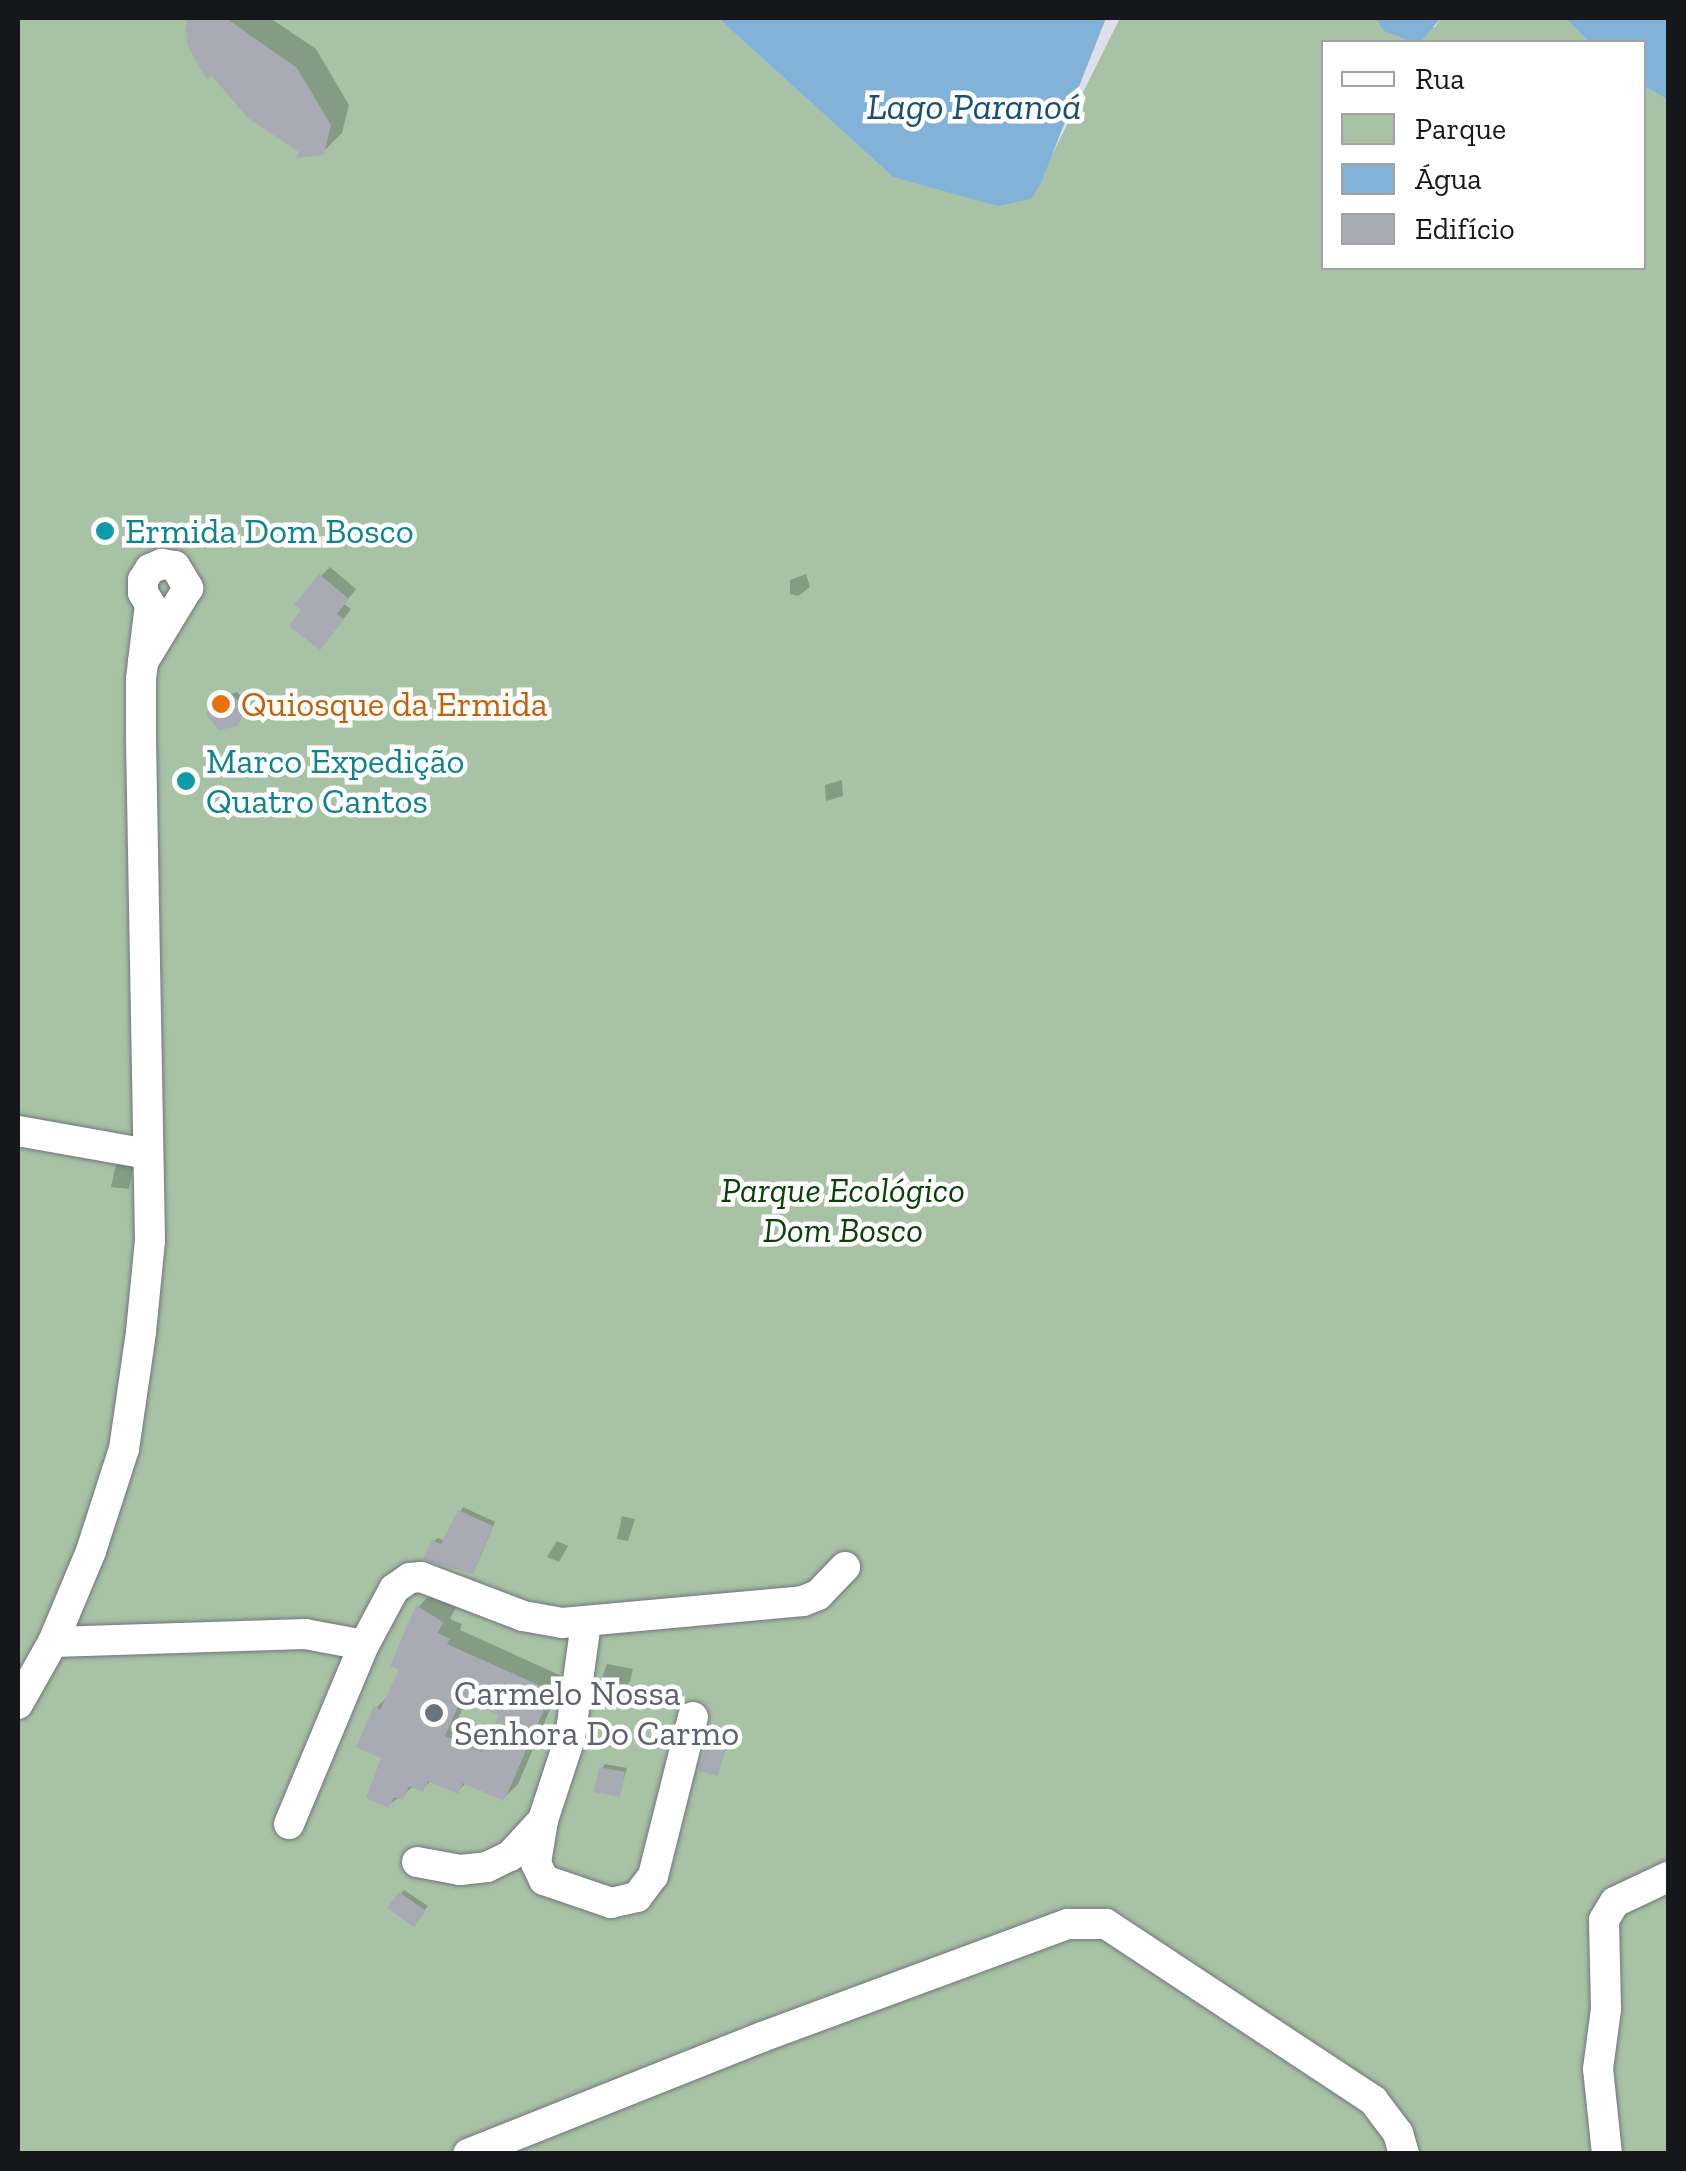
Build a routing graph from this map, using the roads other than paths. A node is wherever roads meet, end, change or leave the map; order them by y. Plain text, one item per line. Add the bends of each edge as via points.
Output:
1 (162, 606) dead end
2 (18, 1131) edge
3 (147, 1154) junction
4 (844, 1566) dead end
5 (586, 1622) junction
6 (52, 1642) junction
7 (364, 1645) junction
8 (18, 1704) edge
9 (693, 1717) dead end
10 (543, 1820) junction
11 (289, 1824) dead end
12 (416, 1862) dead end
13 (1668, 1877) edge
14 (468, 2154) edge
15 (1404, 2154) edge
16 (1607, 2154) edge

1 - 3 street via 143,662
2 - 3 street
3 - 6 street via 150,1240 124,1449
4 - 5 street via 810,1599
5 - 7 street via 523,1616 410,1578 394,1589
5 - 10 street via 570,1738
6 - 7 street via 304,1634
6 - 8 street
7 - 11 street
9 - 10 street via 653,1876 636,1897 611,1903 544,1880 536,1863
10 - 12 street via 510,1856 487,1867
13 - 16 street via 1615,1902 1604,1920 1606,2010 1598,2069
14 - 15 street via 1068,1924 1106,1924 1373,2100 1398,2133

